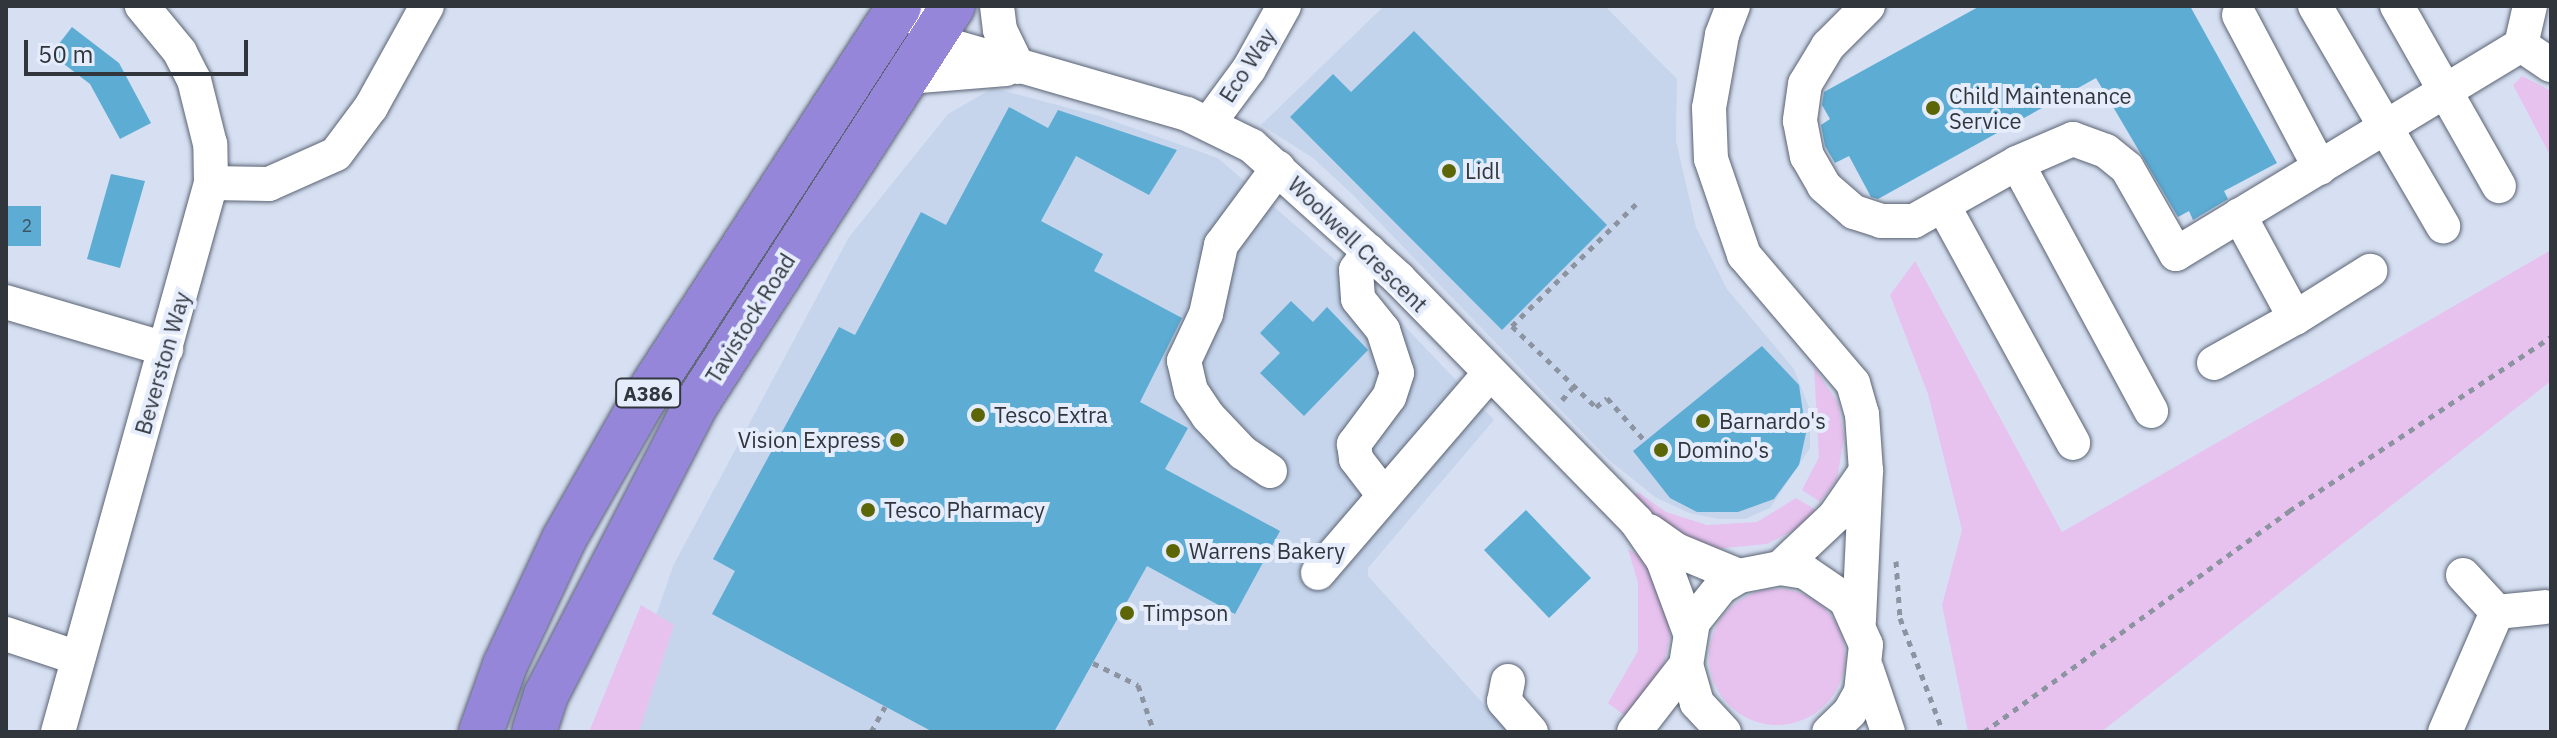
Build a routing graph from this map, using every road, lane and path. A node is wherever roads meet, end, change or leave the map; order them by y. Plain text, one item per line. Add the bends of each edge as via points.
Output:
1 (142, 6) edge
2 (427, 6) edge
3 (899, 6) edge
4 (997, 6) edge
5 (1284, 6) edge
6 (1733, 6) edge
7 (1868, 6) edge
8 (2315, 6) edge
9 (2397, 6) edge
10 (2530, 6) edge
11 (2239, 15) dead end
12 (933, 17) edge
13 (2521, 45) junction
14 (2551, 65) edge
15 (1018, 67) junction
16 (907, 77) junction
17 (2444, 89) junction
18 (1209, 123) junction
19 (2386, 123) junction
20 (2017, 163) junction
21 (1278, 168) junction
22 (2320, 168) junction
23 (211, 183) junction
24 (2499, 186) dead end
25 (1636, 204) dead end
26 (1944, 207) junction
27 (2239, 215) junction
28 (2443, 226) dead end
29 (1369, 251) junction
30 (2370, 271) dead end
31 (6, 302) edge
32 (2295, 318) junction
33 (2551, 337) edge
34 (166, 349) junction
35 (2214, 363) dead end
36 (1490, 373) junction
37 (2151, 411) dead end
38 (1645, 441) dead end
39 (2073, 443) dead end
40 (1270, 471) dead end
41 (1866, 471) junction
42 (1383, 494) junction
43 (1636, 521) junction
44 (1866, 524) junction
45 (1780, 568) junction
46 (1318, 573) dead end
47 (2463, 575) dead end
48 (1739, 576) junction
49 (2545, 607) dead end
50 (2497, 612) junction
51 (1859, 621) junction
52 (6, 634) edge
53 (1688, 649) junction
54 (78, 658) junction
55 (1093, 663) dead end
56 (1867, 670) junction
57 (1508, 681) dead end
58 (885, 707) dead end
59 (58, 732) edge
60 (481, 732) edge
61 (534, 732) edge
62 (871, 732) edge
63 (1154, 732) edge
64 (1531, 732) edge
65 (1634, 732) edge
66 (1724, 732) edge
67 (1829, 732) edge
68 (1888, 732) edge
69 (1943, 732) edge
70 (1984, 732) edge
71 (2445, 732) edge

1 - 23 street, Beverston Way via 180,52 194,80 210,144
2 - 23 street via 371,107 336,154 269,184
3 - 60 highway, A386 via 743,241 626,431 564,539 505,665
4 - 15 street via 1000,30
5 - 18 street, Eco Way via 1249,69
6 - 41 street via 1709,108 1711,159 1727,218 1769,291 1832,353 1853,383 1862,414
7 - 26 street via 1828,46 1805,84 1800,121 1807,156 1824,186 1854,212 1881,221 1914,221
8 - 19 street
9 - 17 street
10 - 13 street
11 - 22 street
12 - 15 street
12 - 16 highway, Tavistock Road / A386
13 - 14 street
13 - 17 street
15 - 16 street, Woolwell Crescent
15 - 18 street, Woolwell Crescent
16 - 61 highway, Tavistock Road / A386 via 695,406 546,695
17 - 19 street
17 - 24 street
18 - 21 street, Woolwell Crescent via 1252,146
19 - 22 street
19 - 28 street
20 - 26 street
20 - 27 street via 2073,139 2106,151 2127,168 2176,254
20 - 37 street
21 - 29 street, Woolwell Crescent
21 - 40 street via 1221,245 1206,314 1184,361 1191,391 1215,425
22 - 27 street
23 - 34 street, Beverston Way
25 - 38 path via 1512,326 1596,407 1607,398
26 - 39 street
27 - 32 street
29 - 36 street, Woolwell Crescent
29 - 42 street via 1356,270 1358,299 1383,330 1397,373 1389,397 1354,444 1356,459
30 - 32 street
31 - 34 street
32 - 35 street
33 - 70 path via 2289,511
34 - 54 street, Beverston Way
36 - 42 street
36 - 43 street, Woolwell Crescent
41 - 44 street
41 - 45 street via 1835,516
42 - 46 street
43 - 48 street, Woolwell Crescent via 1676,550
43 - 53 street, Woolwell Crescent via 1663,560
44 - 51 street
44 - 69 path via 1895,538 1900,618
45 - 48 street
45 - 51 street via 1827,583
47 - 50 street
48 - 53 street via 1705,603
49 - 50 street
50 - 71 street
51 - 56 street
52 - 54 street
53 - 65 street
53 - 66 street, Woolwell Crescent via 1697,703
54 - 59 street, Beverston Way
55 - 63 path via 1138,685
56 - 67 street via 1850,712
56 - 68 street
57 - 64 street via 1504,701
58 - 62 path

